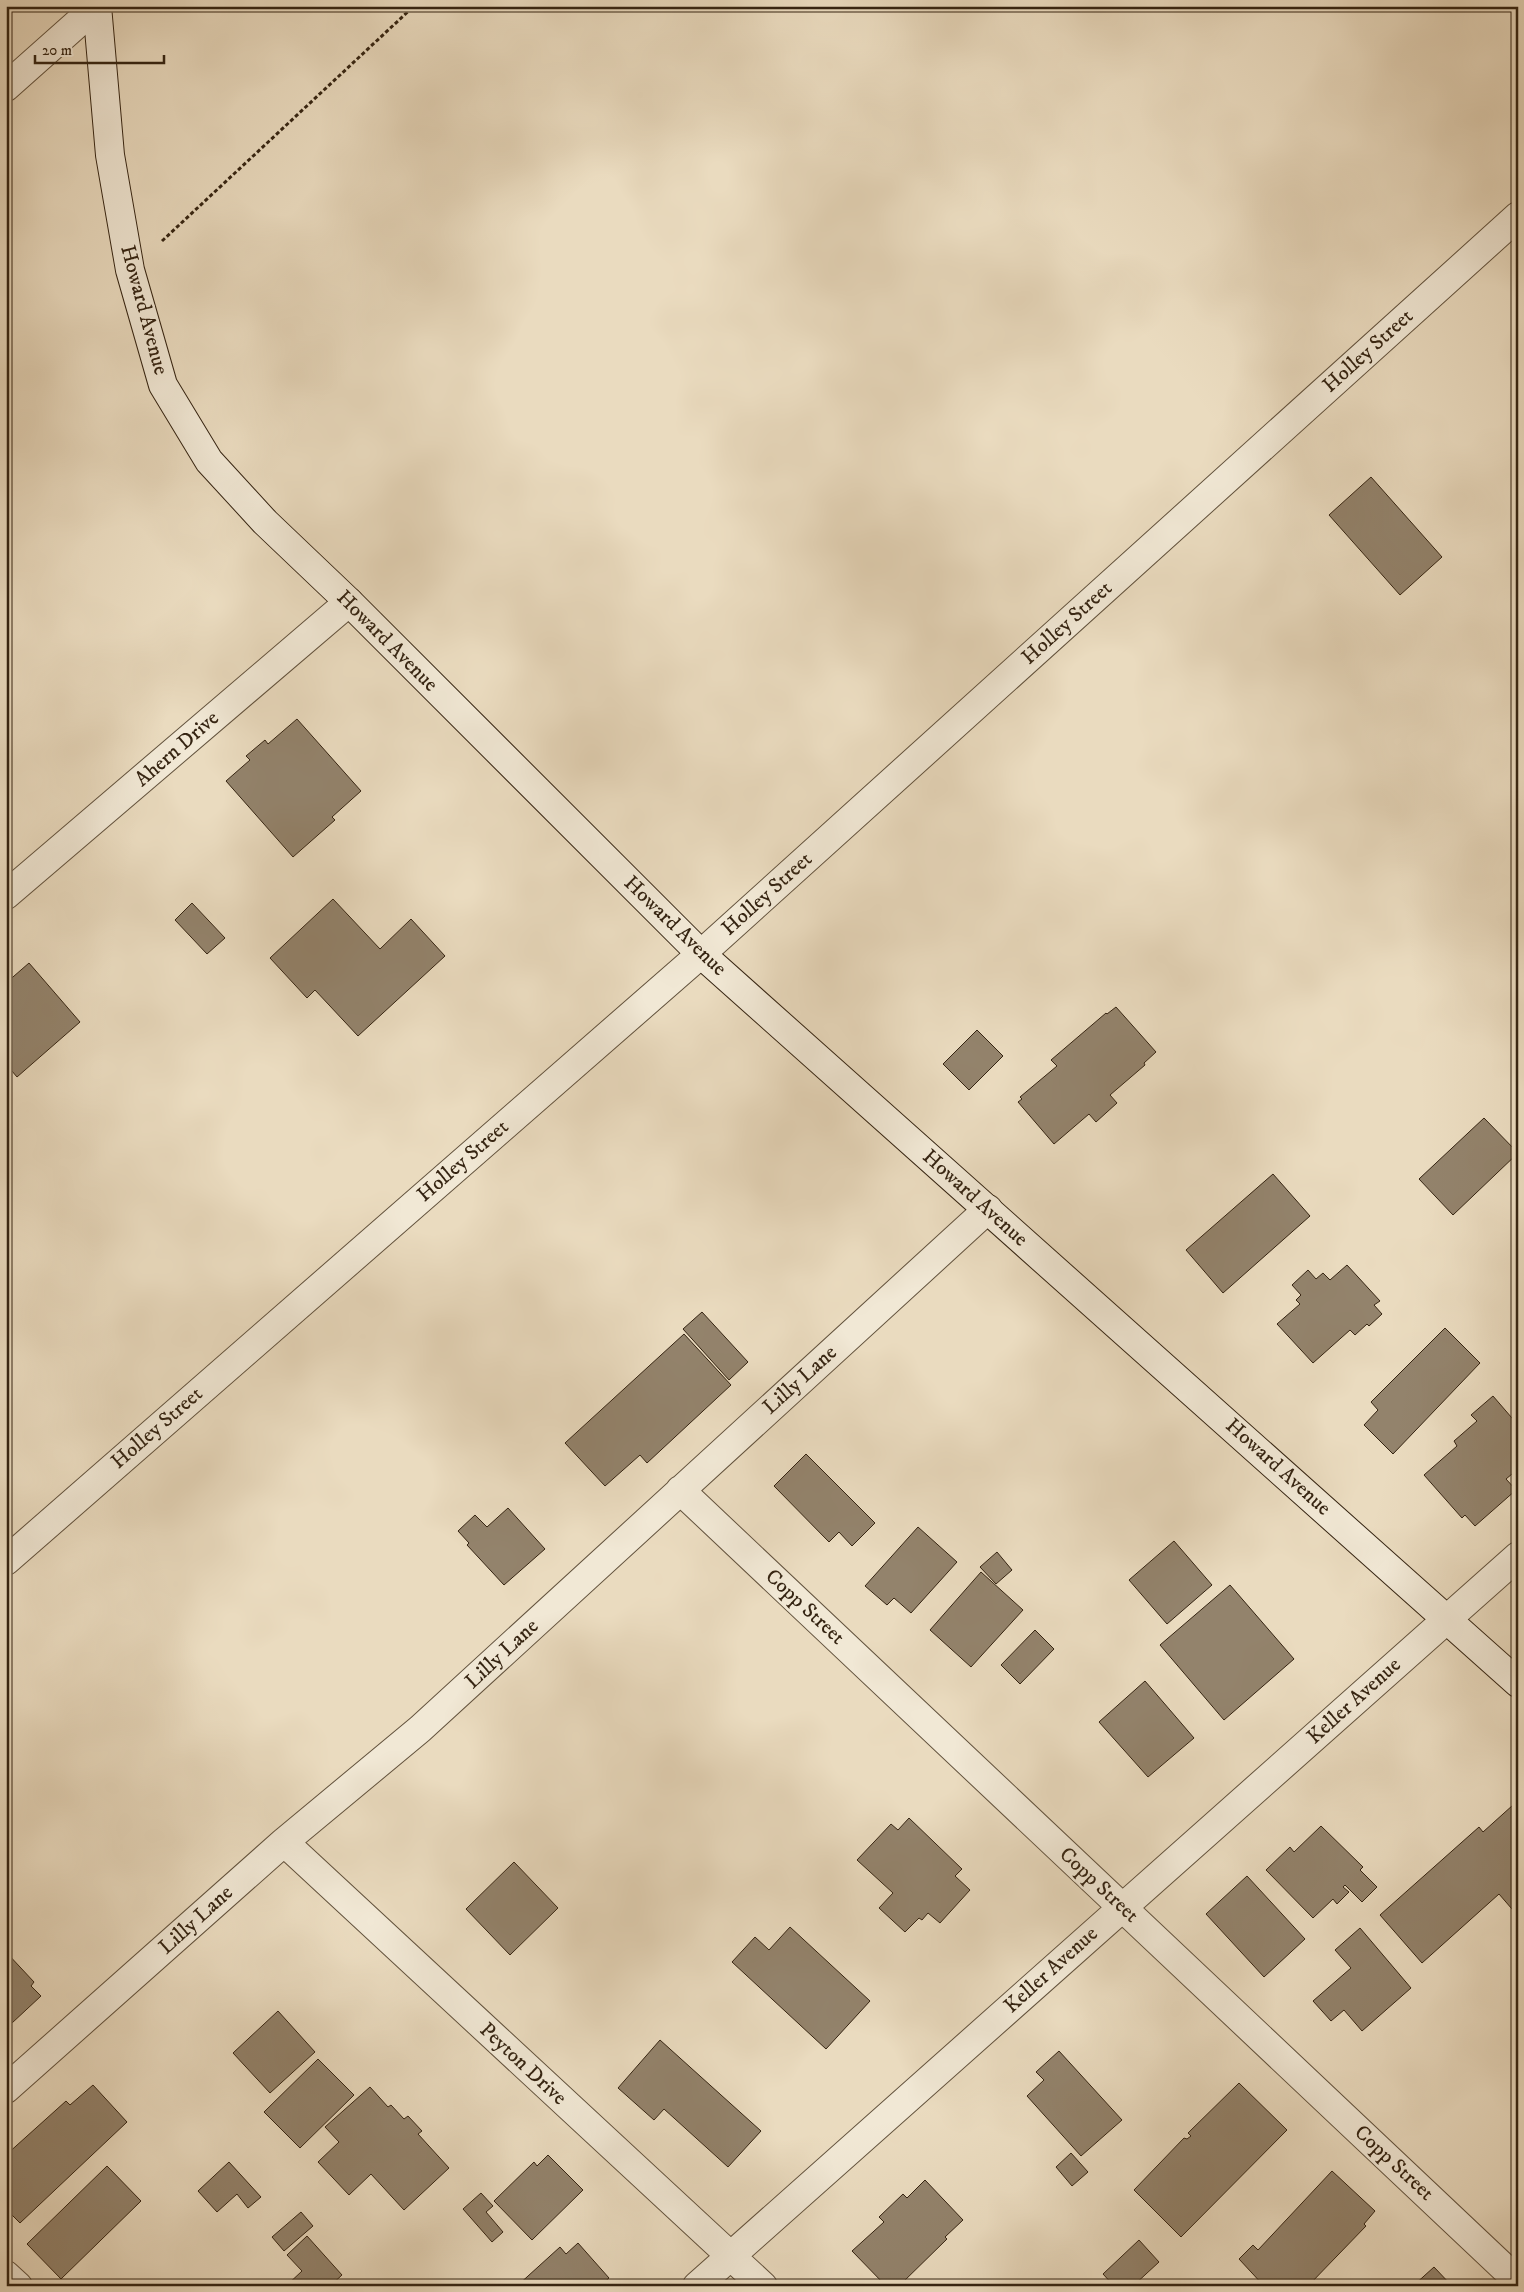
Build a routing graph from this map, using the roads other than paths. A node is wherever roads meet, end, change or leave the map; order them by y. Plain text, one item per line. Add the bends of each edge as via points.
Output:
1 (97, 6) edge
2 (6, 87) edge
3 (1518, 216) edge
4 (349, 602) junction
5 (6, 895) edge
6 (701, 954) junction
7 (988, 1209) junction
8 (680, 1490) junction
9 (1518, 1556) edge
10 (6, 1561) edge
11 (1447, 1618) junction
12 (1518, 1683) edge
13 (284, 1842) junction
14 (1122, 1906) junction
15 (6, 2089) edge
16 (730, 2256) junction
17 (6, 2275) edge
18 (1518, 2281) edge
19 (18, 2286) edge
20 (697, 2286) edge
21 (763, 2286) edge

1 - 2 street
1 - 4 street, Howard Avenue via 110,155 130,270 164,385 209,461 265,522
3 - 6 street, Holley Street
4 - 5 street, Ahern Drive
4 - 6 street, Howard Avenue
6 - 7 street, Howard Avenue
6 - 10 street, Holley Street
7 - 8 street, Lilly Lane
7 - 11 street, Howard Avenue
8 - 13 street, Lilly Lane via 420,1729
8 - 14 street, Copp Street
9 - 11 street, Keller Avenue
11 - 12 street, Howard Avenue
11 - 14 street, Keller Avenue
13 - 15 street, Lilly Lane
13 - 16 street, Peyton Drive
14 - 16 street, Keller Avenue
14 - 18 street, Copp Street
16 - 20 street, Keller Avenue
16 - 21 street, Peyton Drive
17 - 19 street

